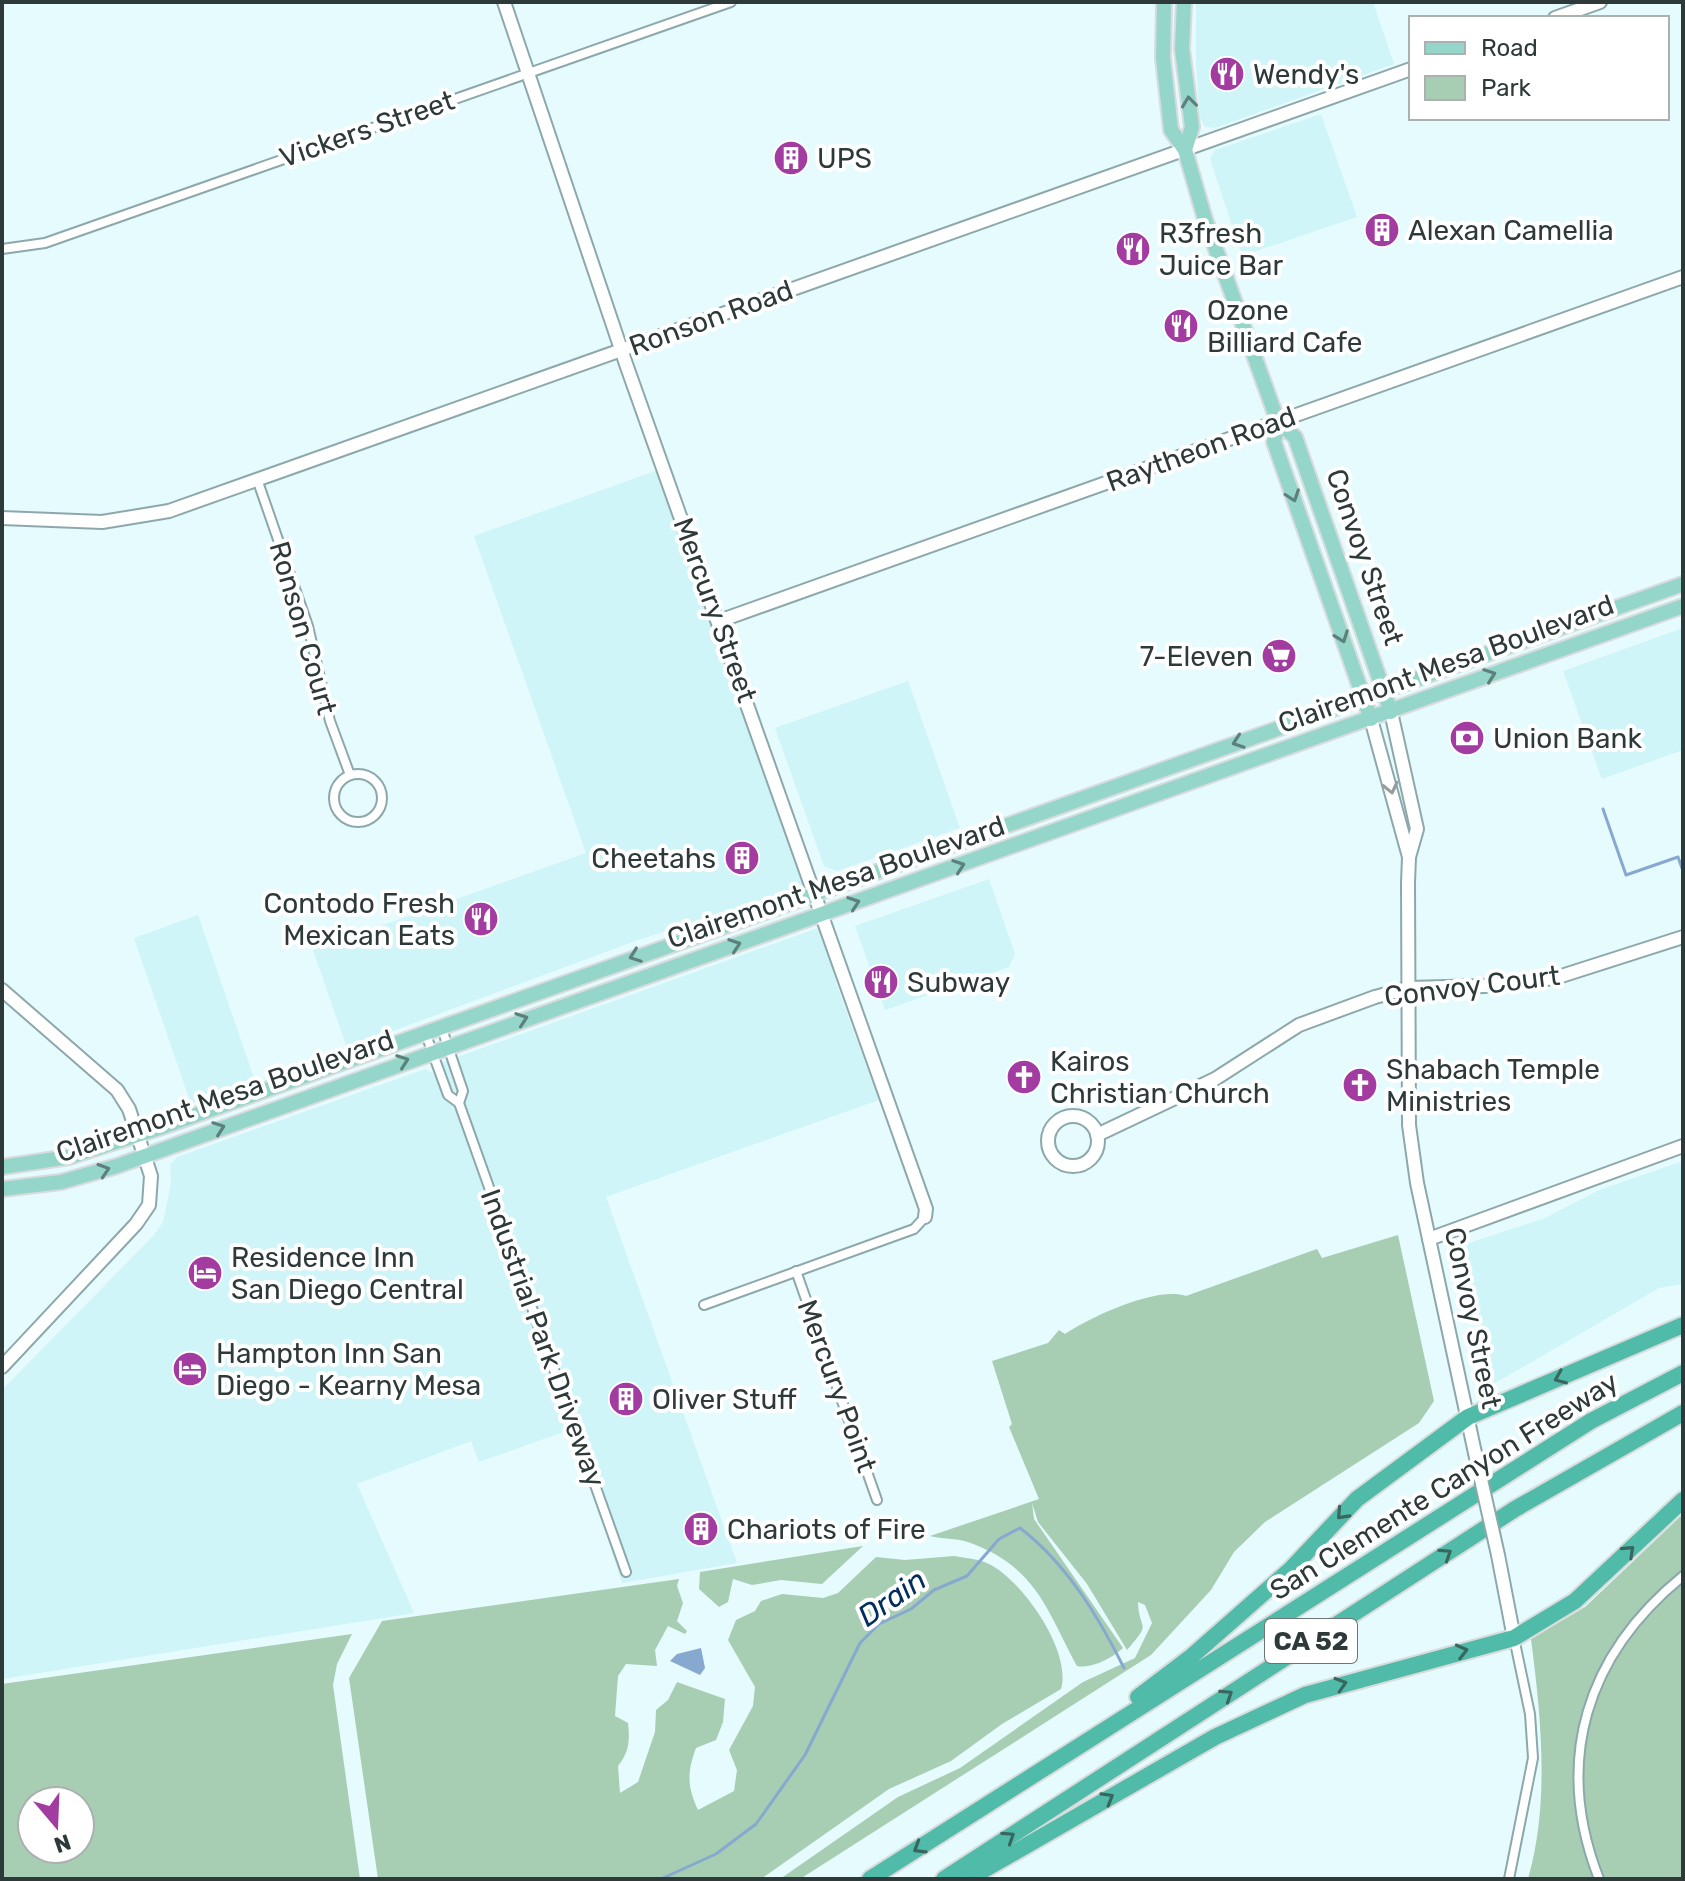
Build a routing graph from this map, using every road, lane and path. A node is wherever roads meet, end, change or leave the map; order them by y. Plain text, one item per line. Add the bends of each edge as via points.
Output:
1 (504, 2) edge
2 (731, 2) edge
3 (1164, 2) edge
4 (1176, 2) edge
5 (1184, 2) edge
6 (1600, 2) edge
7 (1561, 16) edge
8 (1182, 49) junction
9 (1409, 70) edge
10 (528, 73) junction
11 (1185, 150) junction
12 (2, 249) edge
13 (1683, 277) edge
14 (622, 350) junction
15 (1278, 422) junction
16 (257, 479) junction
17 (2, 518) edge
18 (1683, 584) edge
19 (1683, 606) edge
20 (719, 621) junction
21 (1384, 692) junction
22 (1364, 698) junction
23 (1391, 712) junction
24 (1371, 719) junction
25 (350, 775) junction
26 (1409, 857) junction
27 (814, 892) junction
28 (822, 914) junction
29 (1683, 937) edge
30 (1409, 988) junction
31 (2, 990) edge
32 (441, 1026) junction
33 (425, 1031) junction
34 (448, 1045) junction
35 (432, 1051) junction
36 (459, 1103) junction
37 (139, 1135) junction
38 (1097, 1135) junction
39 (1683, 1146) edge
40 (146, 1155) junction
41 (2, 1167) edge
42 (2, 1189) edge
43 (925, 1217) joint
44 (1429, 1239) junction
45 (796, 1271) junction
46 (704, 1305) dead end
47 (1683, 1325) edge
48 (2, 1367) edge
49 (1683, 1373) edge
50 (1683, 1413) edge
51 (1468, 1417) junction
52 (877, 1500) dead end
53 (1683, 1500) edge
54 (626, 1572) dead end
55 (1683, 1576) edge
56 (1514, 1638) junction
57 (1102, 1730) junction
58 (870, 1879) edge
59 (944, 1879) edge
60 (968, 1879) edge
61 (1509, 1879) edge
62 (1599, 1879) edge

1 - 10 street, Mercury Street
2 - 10 street, Vickers Street
3 - 11 main road, Convoy Street via 1171,130
4 - 8 main road
5 - 8 main road, Convoy Street
6 - 7 street
11 -> 8 main road, Convoy Street via 1192,127
9 - 11 street, Ronson Road
10 - 12 street, Vickers Street via 45,243
10 - 14 street, Mercury Street
11 - 14 street, Ronson Road
11 - 15 main road, Convoy Street
13 - 15 street, Raytheon Road
14 - 16 street, Ronson Road
14 - 20 street, Mercury Street
15 - 20 street, Raytheon Road
15 - 21 main road, Convoy Street via 1295,437
15 -> 22 main road, Convoy Street via 1274,442
16 - 17 street, Ronson Road via 130,520
16 - 25 street, Ronson Court via 308,626 330,721
18 - 21 main road, Clairemont Mesa Boulevard
23 -> 19 main road, Clairemont Mesa Boulevard
20 - 27 street, Mercury Street
21 - 22 main road, Clairemont Mesa Boulevard
21 - 23 main road, Convoy Street
22 - 24 main road, Convoy Street
22 -> 27 main road, Clairemont Mesa Boulevard
23 - 24 main road, Clairemont Mesa Boulevard
23 - 26 street, Convoy Street via 1417,829
24 -> 26 street, Convoy Street
28 -> 24 main road, Clairemont Mesa Boulevard
25 - 25 street via 335,792 337,810 350,821 367,821 380,810 380,787 367,776
26 - 30 street, Convoy Street
27 - 28 street, Mercury Street
27 -> 32 main road, Clairemont Mesa Boulevard
34 -> 28 main road, Clairemont Mesa Boulevard
28 - 43 street, Mercury Street
29 - 30 street, Convoy Court via 1555,978
30 - 38 street, Convoy Court via 1299,1025 1215,1079
30 - 44 street, Convoy Street via 1409,1125
31 - 37 street via 117,1090
32 - 33 main road, Clairemont Mesa Boulevard
32 - 34 street, Industrial Park Driveway
33 - 35 street, Industrial Park Driveway
33 - 37 main road, Clairemont Mesa Boulevard
34 - 35 main road, Clairemont Mesa Boulevard
34 - 36 street, Industrial Park Driveway via 463,1091
35 - 36 street, Industrial Park Driveway via 448,1095
40 -> 35 main road, Clairemont Mesa Boulevard
36 - 54 street, Industrial Park Driveway
37 - 40 street
37 - 41 main road, Clairemont Mesa Boulevard via 69,1157
38 - 38 street via 1085,1119 1071,1116 1055,1124 1049,1147 1057,1160 1079,1165 1096,1151
39 - 44 street
42 -> 40 main road, Clairemont Mesa Boulevard via 61,1182
40 - 48 street via 150,1196 136,1224
43 - 45 street via 914,1229
44 - 51 street, Convoy Street
45 - 46 street
45 - 52 street, Mercury Point
47 -> 51 highway
49 - 57 highway, San Clemente Canyon Freeway / CA 52 via 1591,1421
59 -> 50 highway, San Clemente Canyon Freeway / CA 52 via 1515,1509
51 - 56 street, Convoy Street, bridge
51 -> 57 highway via 1357,1499 1271,1587
56 -> 53 highway via 1575,1601
55 - 62 street via 1621,1637 1588,1704 1579,1743 1579,1798
60 -> 56 highway via 1215,1737 1305,1695
56 - 61 street, Convoy Street via 1533,1758
57 -> 58 highway, San Clemente Canyon Freeway / CA 52

